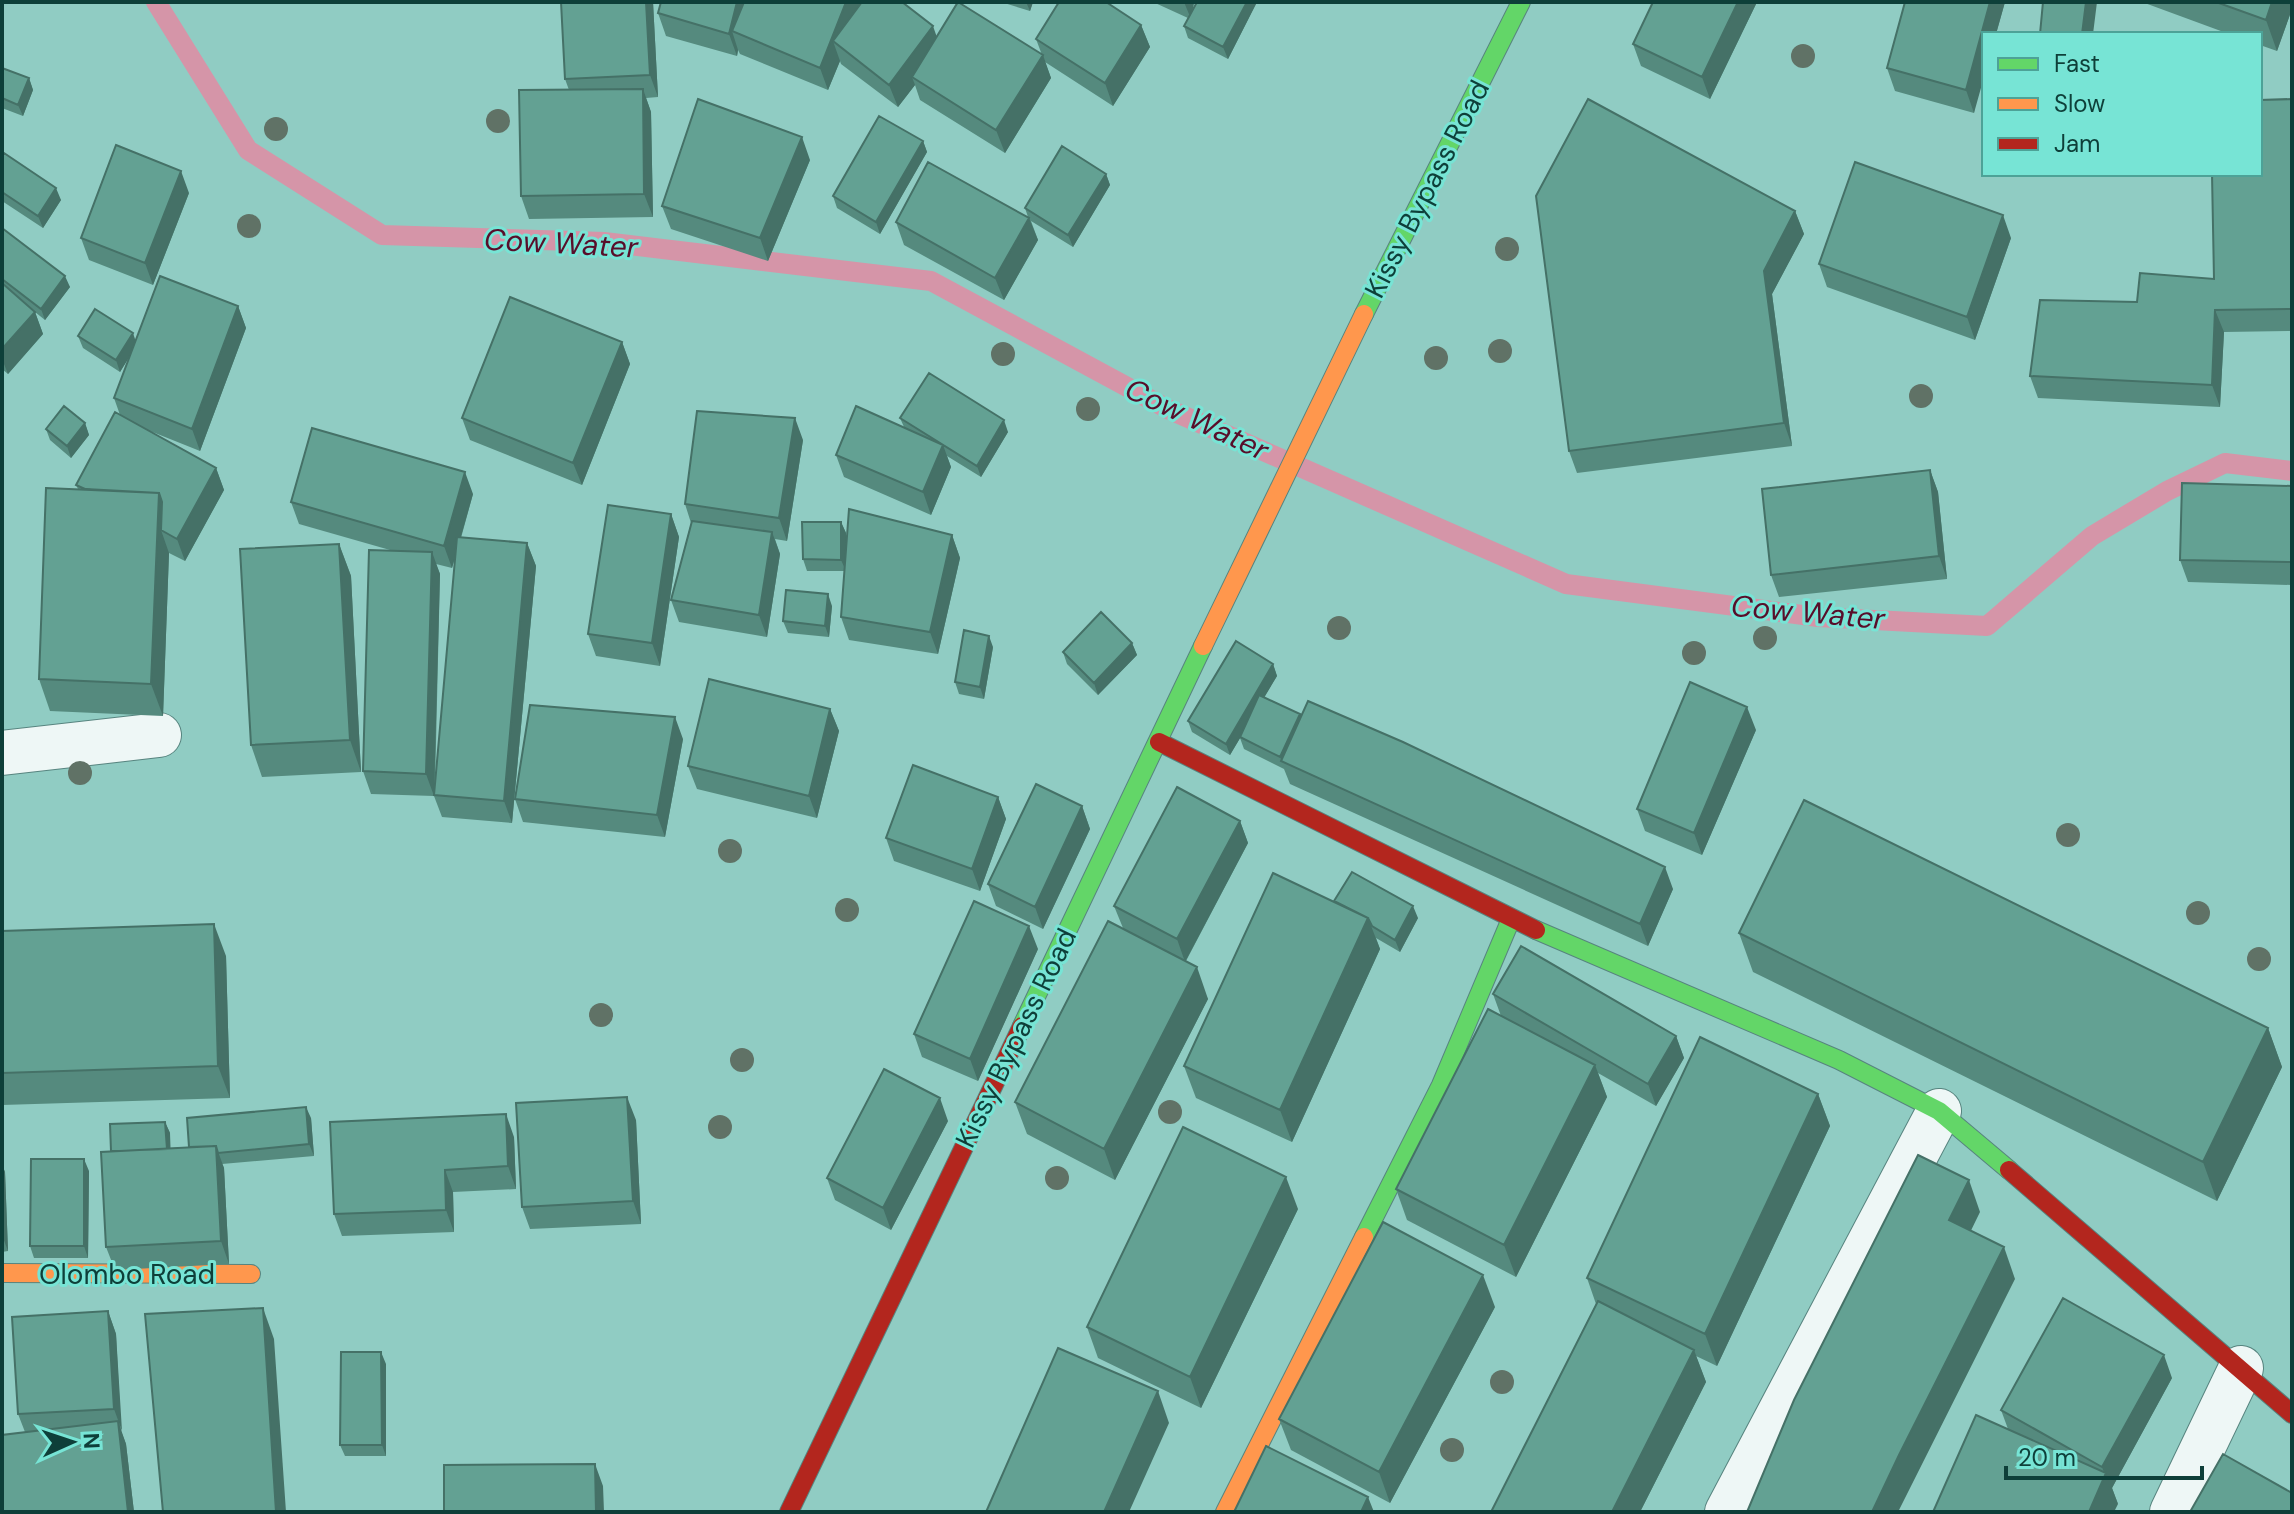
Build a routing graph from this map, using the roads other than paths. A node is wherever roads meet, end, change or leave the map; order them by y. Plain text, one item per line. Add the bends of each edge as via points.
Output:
1 (1521, 2) edge
2 (159, 735) dead end
3 (1159, 742) junction
4 (2, 753) edge
5 (1511, 919) junction
6 (1939, 1111) junction
7 (2, 1273) edge
8 (251, 1274) dead end
9 (2241, 1368) junction
10 (2292, 1414) edge
11 (789, 1512) edge
12 (1225, 1512) edge
13 (1727, 1512) edge
14 (2172, 1512) edge

1 - 3 street, Kissy Bypass Road via 1332,377
2 - 4 street
3 - 5 street
3 - 11 street, Kissy Bypass Road
5 - 6 street via 1839,1060
5 - 12 street via 1441,1085
6 - 9 street
6 - 13 street
7 - 8 street, Olombo Road
9 - 10 street
9 - 14 street

